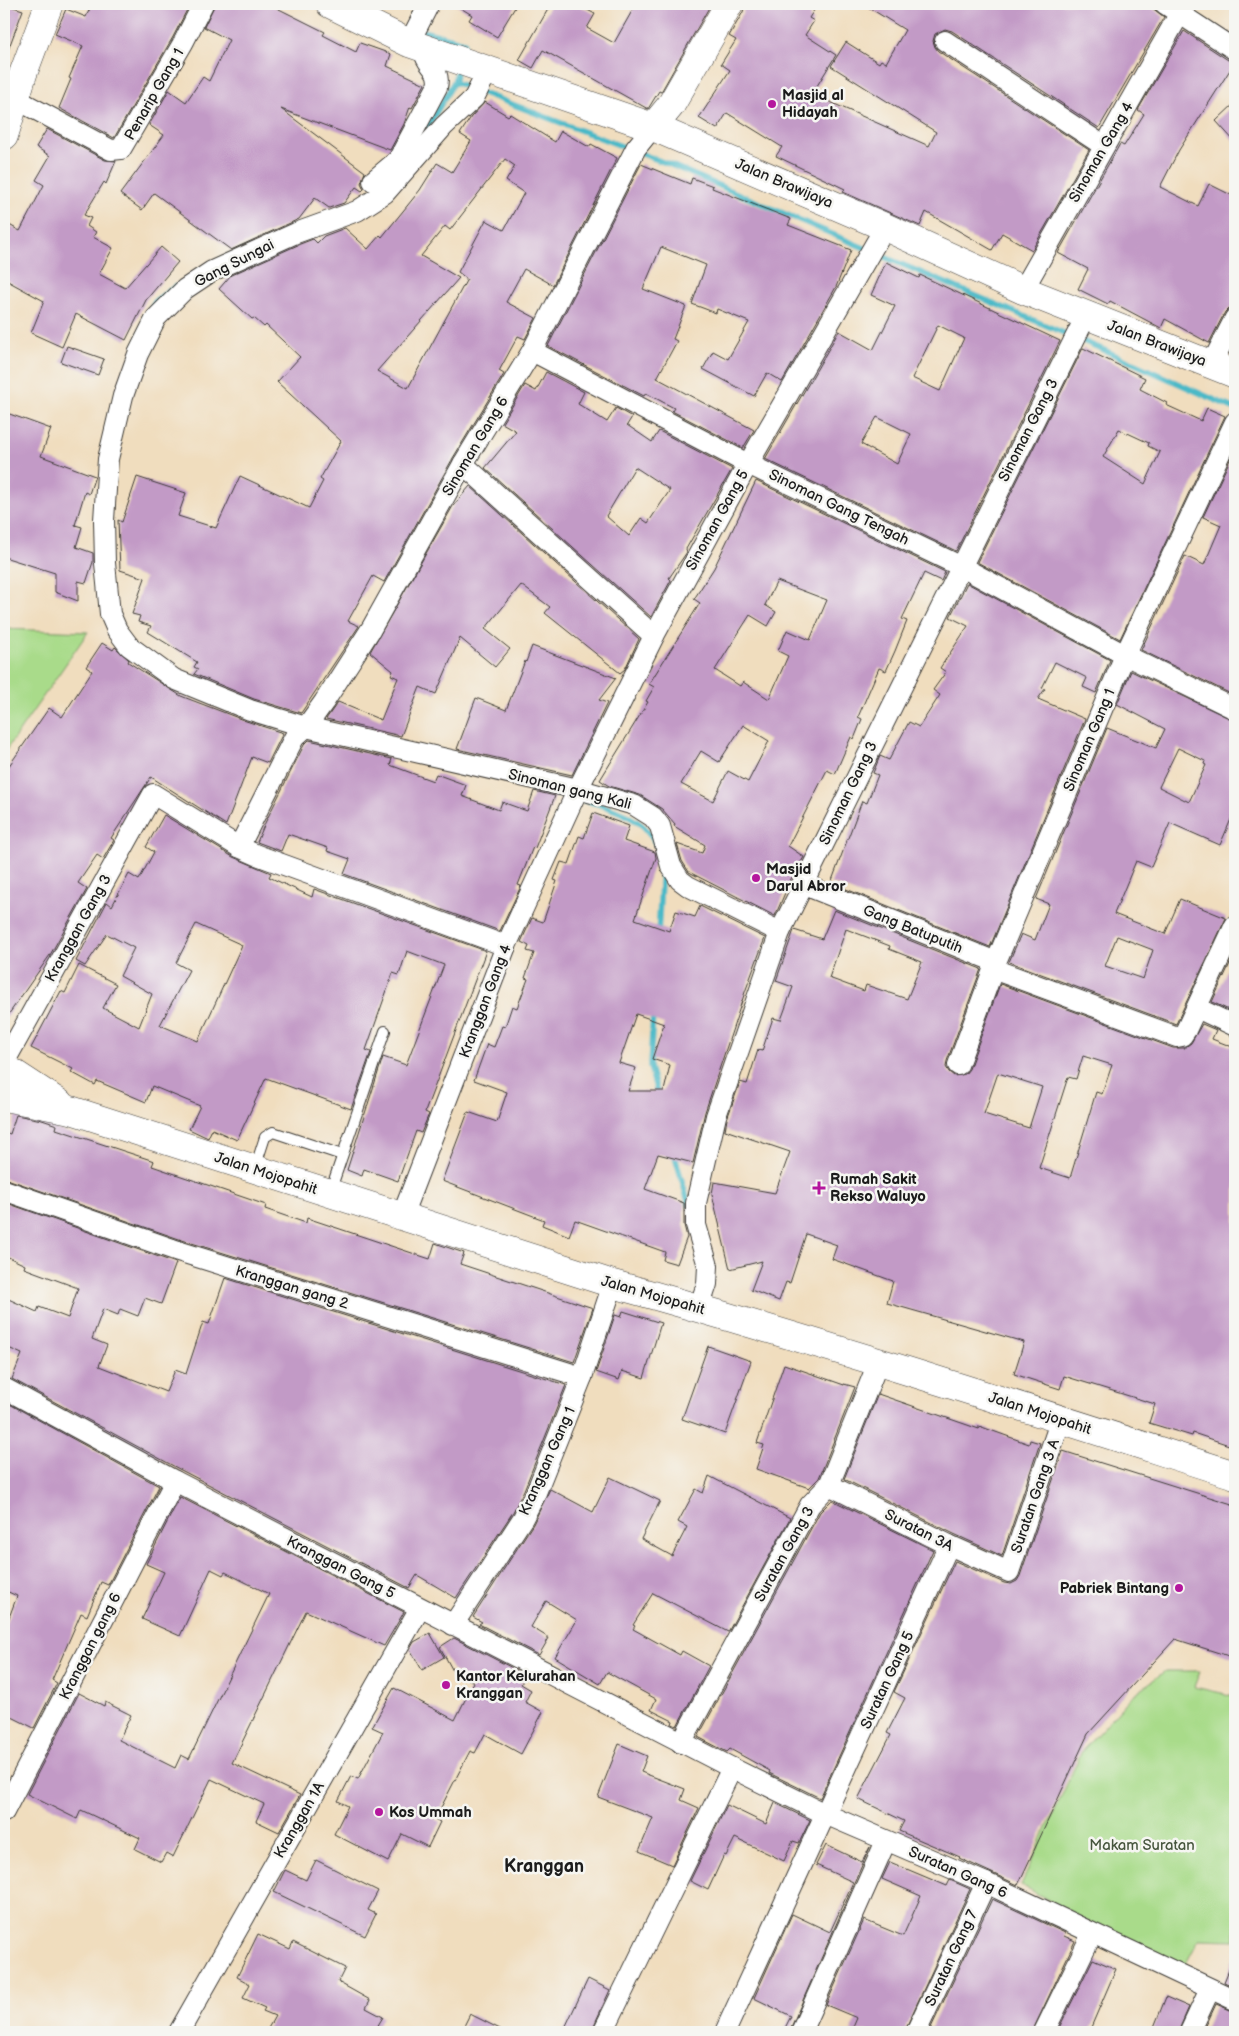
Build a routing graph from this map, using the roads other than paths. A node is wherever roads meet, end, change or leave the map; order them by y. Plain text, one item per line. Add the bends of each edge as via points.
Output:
1 (36, 4) edge
2 (49, 4) edge
3 (203, 4) edge
4 (330, 4) edge
5 (729, 4) edge
6 (425, 9) edge
7 (1172, 9) edge
8 (945, 41) dead end
9 (422, 45) junction
10 (1235, 50) edge
11 (480, 80) junction
12 (24, 94) junction
13 (653, 127) junction
14 (4, 136) edge
15 (1104, 146) junction
16 (373, 181) dead end
17 (876, 243) junction
18 (1023, 290) junction
19 (1235, 318) edge
20 (1081, 323) junction
21 (532, 351) junction
22 (1224, 369) edge
23 (1235, 422) edge
24 (462, 464) junction
25 (748, 464) junction
26 (960, 566) junction
27 (117, 630) joint
28 (654, 636) junction
29 (1125, 654) junction
30 (1235, 709) edge
31 (300, 732) junction
32 (578, 789) junction
33 (239, 847) junction
34 (802, 884) junction
35 (1235, 925) edge
36 (780, 932) junction
37 (506, 946) junction
38 (995, 966) junction
39 (1197, 1008) junction
40 (1235, 1026) edge
41 (385, 1031) dead end
42 (4, 1063) edge
43 (958, 1065) dead end
44 (4, 1067) edge
45 (4, 1097) edge
46 (71, 1110) junction
47 (342, 1155) junction
48 (255, 1169) junction
49 (4, 1190) edge
50 (330, 1193) junction
51 (402, 1216) junction
52 (613, 1284) junction
53 (699, 1308) junction
54 (878, 1363) junction
55 (582, 1377) junction
56 (4, 1388) edge
57 (1060, 1419) junction
58 (1235, 1474) edge
59 (175, 1481) junction
60 (830, 1485) junction
61 (949, 1545) junction
62 (1009, 1572) joint
63 (420, 1608) junction
64 (453, 1625) junction
65 (681, 1743) junction
66 (732, 1768) junction
67 (4, 1812) edge
68 (825, 1814) junction
69 (886, 1841) junction
70 (986, 1883) junction
71 (1092, 1934) junction
72 (1210, 1989) junction
73 (1235, 2000) edge
74 (179, 2032) edge
75 (603, 2032) edge
76 (725, 2032) edge
77 (801, 2032) edge
78 (916, 2032) edge
79 (1044, 2032) edge
80 (1190, 2032) edge

1 - 12 main road
2 - 12 main road
3 - 12 street, Penarip Gang 1 via 121,149 112,150
4 - 9 main road, Jalan Brawijaya
5 - 13 main road via 671,105
6 - 9 street
7 - 10 street
7 - 15 street, Sinoman Gang 4
8 - 15 street
9 - 11 main road, Jalan Brawijaya
9 - 16 street via 426,60 438,74 437,87 398,160
11 - 13 main road, Jalan Brawijaya
11 - 27 street, Gang Sungai via 385,193 357,211 296,233 212,271 185,289 156,318 138,354 123,396 108,459 105,563 110,614
12 - 14 main road
13 - 17 main road, Jalan Brawijaya
13 - 21 street, Sinoman Gang 6 via 634,153
15 - 18 street, Sinoman Gang 4
17 - 18 main road, Jalan Brawijaya
17 - 25 street, Sinoman Gang 5
18 - 20 main road, Jalan Brawijaya
19 - 22 street
20 - 22 main road, Jalan Brawijaya
20 - 26 street, Sinoman Gang 3
21 - 24 street, Sinoman Gang 6
21 - 25 street, Sinoman Gang Tengah
23 - 29 street, Sinoman Gang 1
24 - 28 street
24 - 31 street, Sinoman Gang 6 via 371,629
25 - 26 street, Sinoman Gang Tengah
25 - 28 street, Sinoman Gang 5
26 - 29 street, Sinoman Gang Tengah
26 - 34 street, Sinoman Gang 3
27 - 31 street, Sinoman gang Kali via 129,646 174,679
28 - 32 street, Sinoman Gang 5
29 - 30 street, Sinoman Gang Tengah
29 - 38 street, Sinoman Gang 1
31 - 32 street, Sinoman gang Kali
31 - 33 street, Sinoman Gang 6
32 - 36 street, Sinoman gang Kali via 643,809 660,826 671,866 680,880
32 - 37 street, Kranggan Gang 4
33 - 37 street
33 - 42 street, Kranggan Gang 3 via 153,794
34 - 36 street, Sinoman Gang 3
34 - 38 street, Gang Batuputih
35 - 39 street
36 - 53 street, Sinoman Gang 3 via 716,1116 696,1203 696,1225 708,1266 707,1284
37 - 51 street, Kranggan Gang 4
38 - 39 street, Gang Batuputih via 1171,1036 1182,1036
38 - 43 street, Sinoman Gang 1
39 - 40 street
41 - 47 lane
44 - 46 main road, Jalan Mojopahit
45 - 46 main road, Jalan Mojopahit
46 - 48 main road, Jalan Mojopahit
47 - 48 lane via 273,1132 265,1137
47 - 50 lane
48 - 50 main road, Jalan Mojopahit
49 - 55 street, Kranggan gang 2 via 178,1251
50 - 51 main road, Jalan Mojopahit
51 - 52 main road, Jalan Mojopahit
52 - 53 main road, Jalan Mojopahit
52 - 55 street, Kranggan Gang 1
53 - 54 main road, Jalan Mojopahit
54 - 57 main road, Jalan Mojopahit
54 - 60 street, Suratan Gang 3
55 - 64 street, Kranggan Gang 1 via 535,1495
56 - 59 street, Kranggan Gang 5
57 - 58 main road, Jalan Mojopahit
57 - 62 street, Suratan Gang 3 A
59 - 63 street, Kranggan Gang 5
59 - 67 street, Kranggan gang 6
60 - 61 street, Suratan 3A
60 - 65 street, Suratan Gang 3 via 810,1505
61 - 62 street, Suratan 3A
61 - 68 street, Suratan Gang 5
63 - 64 street, Kranggan Gang 5
63 - 74 street, Kranggan 1A
64 - 65 street, Kranggan Gang 5
65 - 66 street, Suratan Gang 6
66 - 68 street, Suratan Gang 6
66 - 75 street
68 - 69 street, Suratan Gang 6
68 - 76 street, Suratan Gang 5
69 - 70 street, Suratan Gang 6
69 - 77 street
70 - 71 street, Suratan Gang 6
70 - 78 street, Suratan Gang 7
71 - 72 street, Suratan Gang 6
71 - 79 street
72 - 73 street, Suratan Gang 6
72 - 80 street

